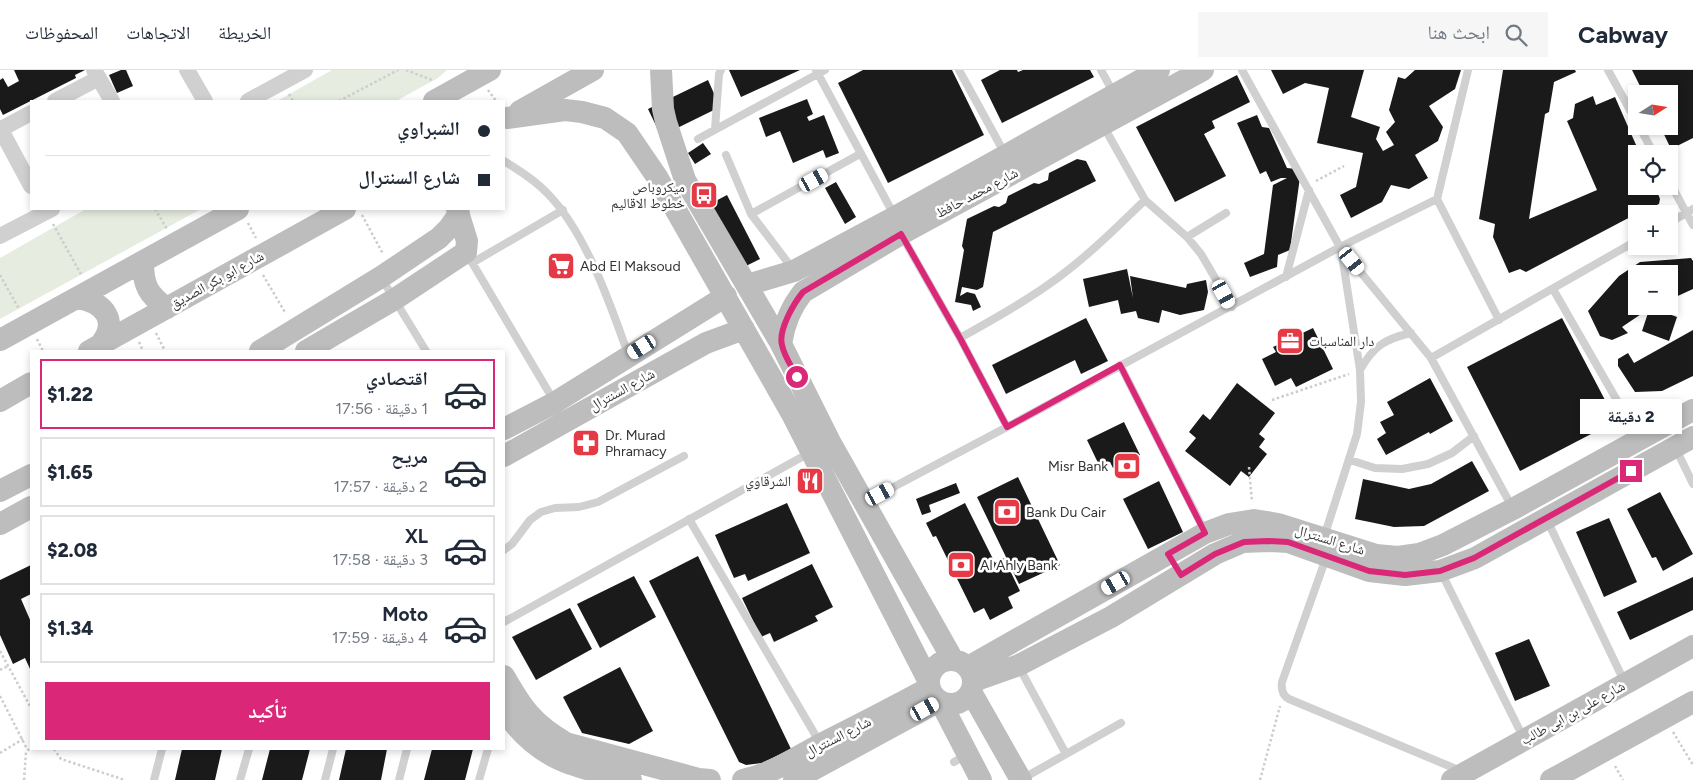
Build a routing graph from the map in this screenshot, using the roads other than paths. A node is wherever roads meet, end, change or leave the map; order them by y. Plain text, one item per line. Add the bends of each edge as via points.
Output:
1 (187, 70) edge
2 (305, 70) edge
3 (593, 70) edge
4 (661, 70) edge
5 (721, 70) edge
6 (825, 70) edge
7 (959, 70) edge
8 (1101, 70) edge
9 (1159, 70) edge
10 (1203, 70) edge
11 (1242, 70) edge
12 (1468, 70) edge
13 (1608, 70) edge
14 (484, 72) edge
15 (816, 72) edge
16 (97, 74) edge
17 (280, 76) edge
18 (1114, 95) junction
19 (57, 100) edge
20 (111, 100) edge
21 (204, 100) edge
22 (249, 100) edge
23 (436, 100) edge
24 (1628, 106) edge
25 (30, 113) edge
26 (1098, 117) junction
27 (506, 119) edge
28 (0, 128) edge
29 (715, 129) junction
30 (698, 139) dead end
31 (860, 154) junction
32 (1006, 155) junction
33 (726, 156) dead end
34 (505, 162) edge
35 (30, 184) edge
36 (1308, 188) junction
37 (1678, 194) edge
38 (1437, 199) junction
39 (1145, 200) junction
40 (47, 210) edge
41 (343, 210) edge
42 (562, 210) junction
43 (458, 211) edge
44 (1690, 211) edge
45 (241, 212) edge
46 (1226, 213) dead end
47 (751, 214) junction
48 (1678, 218) edge
49 (898, 225) junction
50 (1693, 225) edge
51 (715, 232) junction
52 (0, 236) edge
53 (1187, 237) junction
54 (695, 243) junction
55 (1340, 246) junction
56 (1628, 247) edge
57 (469, 258) junction
58 (142, 262) junction
59 (794, 271) junction
60 (386, 274) junction
61 (1286, 277) junction
62 (747, 285) junction
63 (1553, 289) junction
64 (84, 294) junction
65 (726, 296) junction
66 (395, 299) junction
67 (1232, 307) junction
68 (167, 308) junction
69 (1499, 320) junction
70 (744, 330) junction
71 (1411, 332) junction
72 (960, 338) junction
73 (0, 340) edge
74 (781, 344) junction
75 (94, 348) edge
76 (262, 350) edge
77 (308, 350) edge
78 (425, 350) edge
79 (629, 356) junction
80 (1431, 358) junction
81 (1120, 365) junction
82 (1360, 370) junction
83 (30, 384) edge
84 (0, 401) edge
85 (554, 402) junction
86 (1693, 410) edge
87 (1007, 427) junction
88 (505, 428) edge
89 (1474, 436) junction
90 (1639, 440) junction
91 (1684, 442) edge
92 (821, 447) junction
93 (507, 448) edge
94 (684, 456) dead end
95 (1605, 459) junction
96 (1350, 460) junction
97 (30, 476) edge
98 (1616, 478) junction
99 (1693, 484) edge
100 (0, 491) edge
101 (1542, 493) junction
102 (864, 502) junction
103 (30, 508) edge
104 (1513, 509) junction
105 (1549, 516) junction
106 (689, 519) junction
107 (0, 524) edge
108 (1205, 533) junction
109 (1325, 547) junction
110 (505, 549) edge
111 (1168, 554) junction
112 (1440, 571) junction
113 (1181, 575) junction
114 (505, 621) edge
115 (1014, 642) junction
116 (1693, 646) edge
117 (1023, 662) junction
118 (966, 675) junction
119 (505, 678) edge
120 (1625, 684) junction
121 (934, 693) junction
122 (1693, 702) edge
123 (505, 710) edge
124 (1121, 723) dead end
125 (878, 725) junction
126 (1525, 740) junction
127 (821, 744) junction
128 (162, 750) edge
129 (249, 750) edge
130 (333, 750) edge
131 (407, 750) edge
132 (488, 750) edge
133 (1066, 754) junction
134 (1459, 776) edge
135 (805, 777) edge
136 (154, 780) edge
137 (240, 780) edge
138 (325, 780) edge
139 (399, 780) edge
140 (479, 780) edge
141 (631, 780) edge
142 (710, 780) edge
143 (743, 780) edge
144 (981, 780) edge
145 (1021, 780) edge
146 (1551, 780) edge

1 - 21 street
2 - 17 street
3 - 27 street
4 - 51 street via 663,110 673,145 685,180
5 - 29 lane
6 - 15 lane
7 - 32 lane
8 - 18 lane
9 - 18 street, شارع محمد حافظ
10 - 26 street, شارع محمد حافظ
11 - 36 lane
12 - 38 lane
13 - 24 lane
14 - 23 street
15 - 29 lane
15 - 31 lane
16 - 19 street
16 - 20 street
17 - 22 street
18 - 26 street, شارع محمد حافظ
25 - 28 street
26 - 32 street, شارع محمد حافظ
26 - 39 lane
26 - 49 street, شارع محمد حافظ
27 - 54 street via 565,110 605,118 619,126 627,132 657,177
28 - 35 street
29 - 30 lane
31 - 47 lane
31 - 49 lane
32 - 49 street, شارع محمد حافظ
33 - 47 lane
34 - 42 lane via 547,192
36 - 55 lane
36 - 61 lane
37 - 44 lane
38 - 55 lane
38 - 69 lane
39 - 53 lane
39 - 72 lane via 1103,241 1058,277 1011,310
40 - 52 street
41 - 68 street, شارع ابو بكر الصديق
42 - 57 lane
42 - 79 lane via 581,240 610,302
43 - 57 street
43 - 60 street via 440,238
44 - 48 lane
44 - 50 lane
45 - 58 street
46 - 53 lane
47 - 59 lane
49 - 59 street, شارع محمد حافظ
49 - 72 lane
49 - 74 street, شارع محمد حافظ via 803,292 793,304
51 - 54 street
51 - 62 street
53 - 67 lane via 1201,254
54 - 65 street
55 - 61 lane
55 - 71 lane
55 - 82 lane
56 - 63 lane
57 - 66 street
57 - 85 lane
58 - 64 street
58 - 68 street via 147,289
59 - 62 street, شارع محمد حافظ
60 - 66 lane
60 - 76 street
61 - 67 lane
62 - 74 street
63 - 69 lane
63 - 90 lane
64 - 73 street
64 - 75 street via 102,307 109,326 106,338
65 - 70 street
65 - 79 street, شارع السنترال
66 - 77 street
66 - 78 lane
67 - 81 lane
68 - 75 street, شارع ابو بكر الصديق
69 - 80 lane
70 - 92 street via 792,414
70 - 93 street, شارع السنترال via 706,343
71 - 80 lane
71 - 82 lane via 1380,344
72 - 87 lane
74 - 92 street
79 - 85 street, شارع السنترال
80 - 89 lane
81 - 87 lane
81 - 108 lane
82 - 96 lane via 1360,410
83 - 84 street
85 - 88 street, شارع السنترال
86 - 90 street, شارع السنترال
87 - 102 lane
89 - 96 lane via 1452,453 1428,464 1402,469 1376,468
89 - 104 lane
90 - 95 street, شارع السنترال
91 - 98 street, شارع السنترال
91 - 99 lane
92 - 102 street
92 - 106 lane
92 - 121 street
94 - 110 lane via 598,502 541,512
95 - 98 street via 1606,471
95 - 101 street, شارع السنترال
96 - 109 lane
97 - 100 street
98 - 105 street, شارع السنترال
101 - 104 street, شارع السنترال
101 - 105 street via 1554,507
102 - 118 street
103 - 107 street
104 - 109 street, شارع السنترال via 1443,546 1419,554 1398,557
105 - 112 street, شارع السنترال via 1474,558
105 - 120 lane
106 - 114 lane
106 - 127 lane
108 - 109 street, شارع السنترال via 1229,524 1254,520 1278,524
108 - 111 street, شارع السنترال
109 - 112 street, شارع السنترال via 1369,571 1405,575
109 - 113 street, شارع السنترال via 1288,542 1244,542 1215,554
109 - 134 lane via 1282,682 1284,694
111 - 113 street
111 - 115 street, شارع السنترال
112 - 126 lane
113 - 117 street, شارع السنترال via 1110,617
115 - 117 street
115 - 118 street, شارع السنترال
116 - 120 street, شارع على بن ابى طالب
117 - 118 street, شارع السنترال
117 - 133 lane
118 - 121 street via 969,696 959,703 946,704
118 - 121 street via 943,660 933,668
118 - 145 street
119 - 142 street via 531,718 566,743
120 - 126 street, شارع على بن ابى طالب
121 - 125 street, شارع السنترال
121 - 144 street via 961,758
122 - 146 street
123 - 141 street via 525,736 546,752 570,764
124 - 133 lane
125 - 127 street, شارع السنترال
125 - 135 street, شارع السنترال
126 - 134 street, شارع على بن ابى طالب
127 - 143 street, شارع السنترال via 781,768
128 - 136 lane
129 - 137 lane
130 - 138 lane
131 - 139 lane
132 - 140 lane
133 - 145 lane

